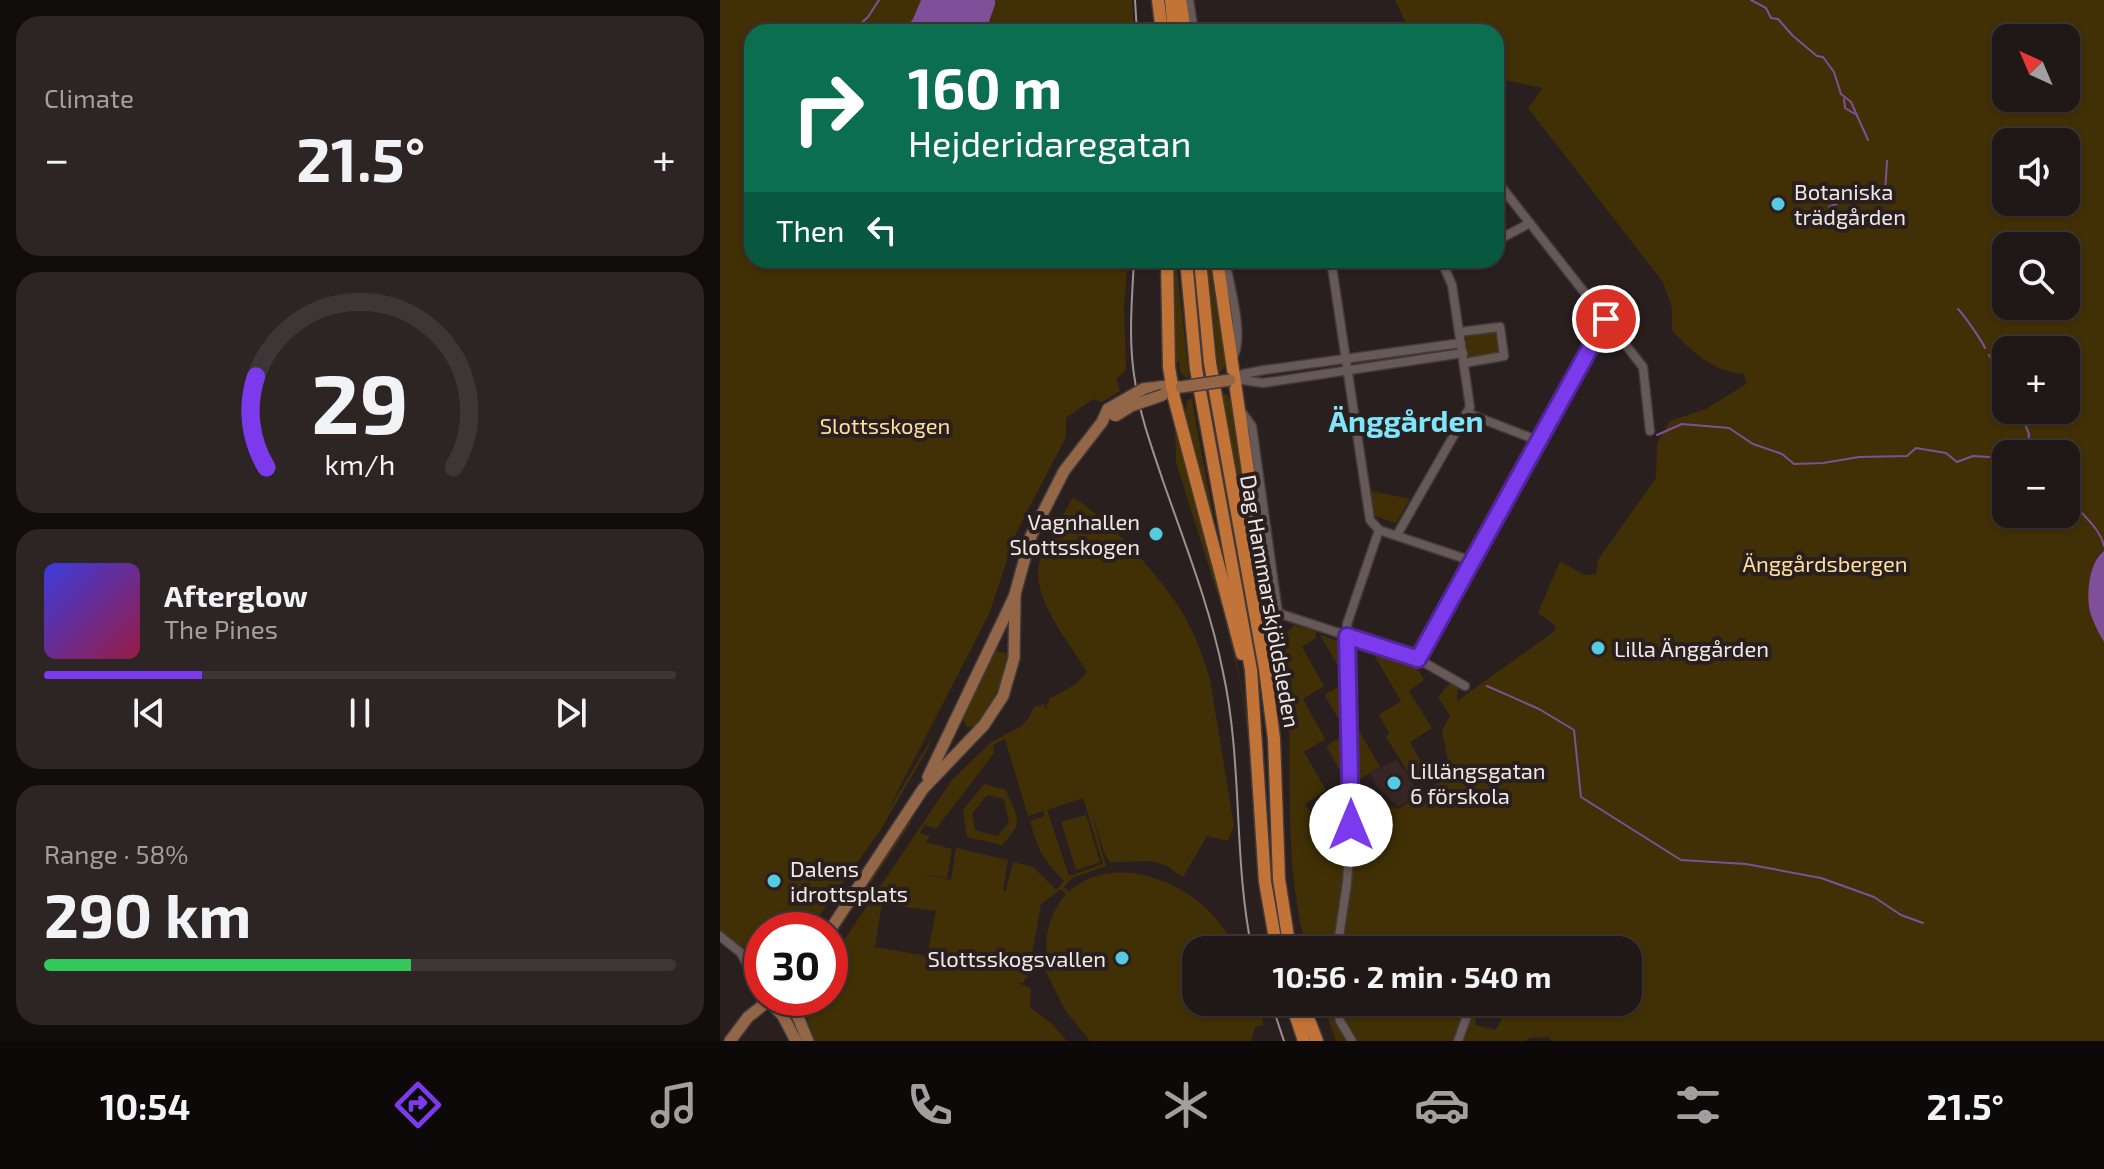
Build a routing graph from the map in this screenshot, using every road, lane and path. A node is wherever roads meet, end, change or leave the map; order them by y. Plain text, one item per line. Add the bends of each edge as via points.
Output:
1 (1158, 0) edge
2 (1171, 0) edge
3 (1180, 0) edge
4 (1189, 0) edge
5 (1161, 24) edge
6 (1173, 24) edge
7 (1184, 24) edge
8 (1193, 24) edge
9 (1504, 190) edge
10 (1530, 223) junction
11 (1504, 237) edge
12 (1167, 268) edge
13 (1187, 268) edge
14 (1201, 268) edge
15 (1218, 268) edge
16 (1226, 268) edge
17 (1332, 268) edge
18 (1446, 268) edge
19 (1606, 319) junction
20 (1459, 332) junction
21 (1461, 343) junction
22 (1404, 356) junction
23 (1463, 358) junction
24 (1232, 359) junction
25 (1346, 359) junction
26 (1297, 365) junction
27 (1348, 371) junction
28 (1233, 379) junction
29 (1298, 379) junction
30 (1167, 388) junction
31 (1241, 411) junction
32 (1112, 413) junction
33 (1467, 413) junction
34 (1650, 431) dead end
35 (1539, 441) junction
36 (1379, 530) junction
37 (1397, 535) junction
38 (1472, 561) junction
39 (1015, 594) junction
40 (1347, 636) junction
41 (1418, 659) junction
42 (1465, 686) dead end
43 (1254, 704) junction
44 (1274, 739) junction
45 (923, 789) junction
46 (842, 912) edge
47 (720, 936) edge
48 (1275, 936) edge
49 (1288, 936) edge
50 (1339, 936) edge
51 (741, 953) junction
52 (744, 954) edge
53 (744, 958) edge
54 (744, 1010) edge
55 (753, 1016) edge
56 (783, 1016) edge
57 (796, 1016) edge
58 (1296, 1016) edge
59 (1307, 1016) edge
60 (1339, 1016) edge
61 (1467, 1016) edge
62 (737, 1030) junction
63 (794, 1039) edge
64 (730, 1041) edge
65 (808, 1041) edge
66 (1304, 1041) edge
67 (1317, 1041) edge
68 (1352, 1041) edge
69 (1458, 1041) edge

1 - 5 main road
2 - 6 main road
3 - 7 main road
4 - 8 street
9 - 10 street
10 - 11 street
10 - 19 street
12 - 30 main road
13 - 43 main road, Dag Hammarskjöldsleden via 1196,369
14 - 44 main road, Dag Hammarskjöldsleden via 1210,363
15 - 24 main road
16 - 24 street via 1237,343
17 - 25 street
18 - 20 street
19 - 34 street via 1645,373
19 - 35 street
20 - 21 street
20 - 23 street via 1500,327 1504,356
21 - 22 street
21 - 23 street
22 - 23 street
22 - 25 street
22 - 27 street
23 - 33 street
24 - 28 main road
25 - 26 street
25 - 27 street
26 - 28 street
26 - 29 street
27 - 29 street
27 - 36 street via 1370,520
28 - 29 street
28 - 30 main road, bridge
28 - 31 main road
30 - 32 main road, bridge
30 - 32 main road, bridge via 1143,389
30 - 43 main road
31 - 40 street via 1252,426 1278,613
31 - 44 main road via 1272,648
32 - 39 main road via 1077,452 1045,505
33 - 35 street
33 - 37 street
35 - 38 street
36 - 37 street
36 - 40 street
37 - 38 street
38 - 41 street
39 - 45 main road
39 - 45 main road via 1013,668 1003,696 984,725
40 - 41 street
40 - 50 street via 1351,825
41 - 42 street
43 - 48 main road, Dag Hammarskjöldsleden via 1265,882
44 - 49 main road, Dag Hammarskjöldsleden via 1279,879
45 - 46 main road
47 - 51 street
51 - 52 street
51 - 53 street
54 - 62 main road
55 - 62 main road
56 - 63 main road
57 - 65 main road
58 - 66 main road
59 - 67 main road
60 - 68 street
61 - 69 street
62 - 64 main road

